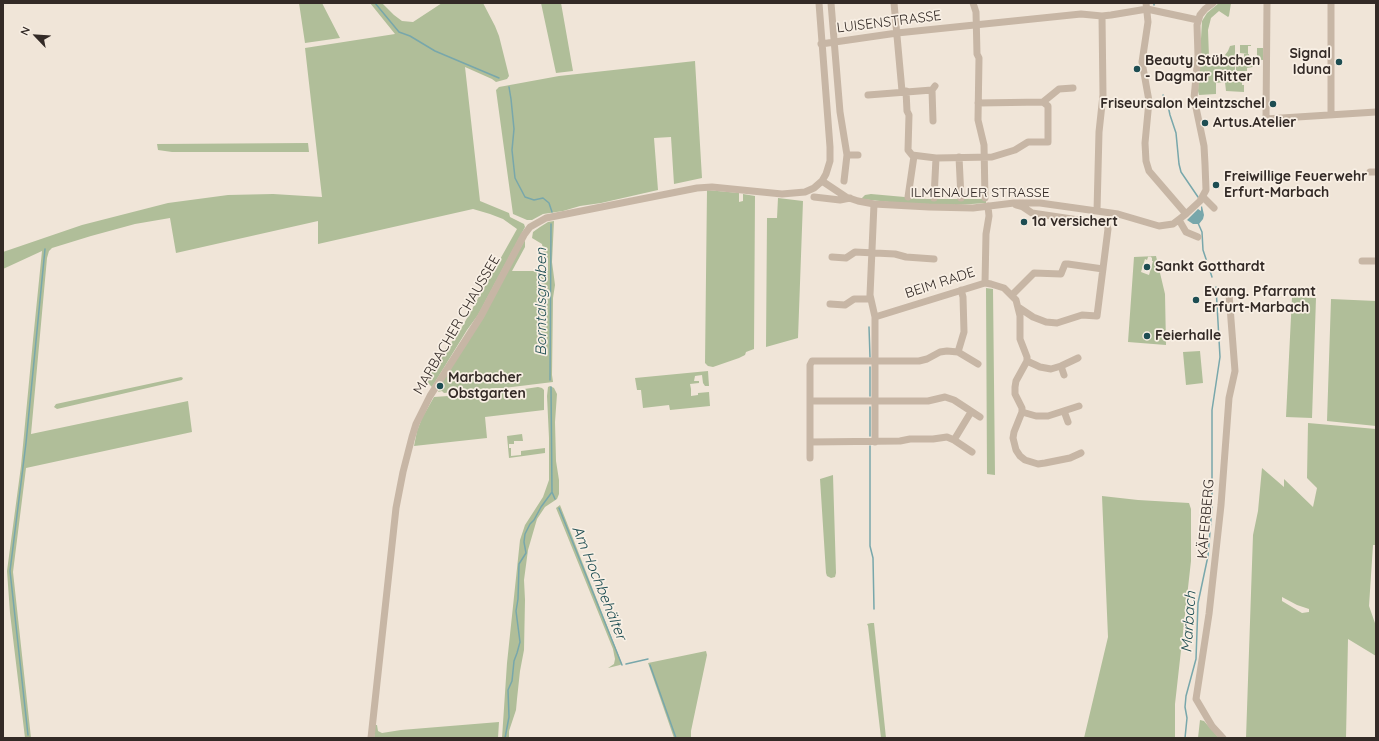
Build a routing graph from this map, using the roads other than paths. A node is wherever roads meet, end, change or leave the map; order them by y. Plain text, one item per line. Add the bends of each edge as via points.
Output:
1 (818, 3) edge
2 (831, 3) edge
3 (894, 3) edge
4 (973, 3) edge
5 (1213, 3) edge
6 (1267, 3) edge
7 (1331, 3) edge
8 (1146, 6) edge
9 (1102, 16) junction
10 (1198, 20) junction
11 (977, 25) junction
12 (897, 33) junction
13 (834, 43) junction
14 (821, 44) junction
15 (1073, 88) dead end
16 (904, 91) junction
17 (868, 95) dead end
18 (1043, 102) junction
19 (978, 103) junction
20 (840, 112) junction
21 (1376, 112) edge
22 (827, 114) junction
23 (1331, 115) junction
24 (932, 121) dead end
25 (847, 155) junction
26 (858, 155) dead end
27 (914, 156) junction
28 (959, 157) junction
29 (984, 157) junction
30 (936, 158) junction
31 (822, 180) junction
32 (844, 181) dead end
33 (908, 196) dead end
34 (814, 197) dead end
35 (1203, 197) junction
36 (850, 198) junction
37 (934, 198) dead end
38 (961, 198) dead end
39 (985, 198) dead end
40 (1014, 203) junction
41 (874, 204) junction
42 (988, 206) junction
43 (1214, 208) dead end
44 (1097, 212) junction
45 (1186, 214) junction
46 (1179, 220) junction
47 (1198, 237) dead end
48 (872, 252) junction
49 (832, 258) dead end
50 (934, 260) dead end
51 (1362, 261) dead end
52 (1376, 261) edge
53 (1103, 268) junction
54 (984, 283) junction
55 (961, 290) junction
56 (1229, 294) dead end
57 (1012, 295) junction
58 (870, 299) junction
59 (830, 304) dead end
60 (1018, 307) junction
61 (875, 317) junction
62 (958, 352) junction
63 (1078, 358) dead end
64 (1027, 361) junction
65 (875, 362) junction
66 (978, 364) dead end
67 (1061, 366) junction
68 (1064, 375) dead end
69 (810, 401) junction
70 (875, 402) junction
71 (1079, 406) dead end
72 (1064, 411) junction
73 (971, 412) junction
74 (1022, 412) junction
75 (980, 417) dead end
76 (1068, 422) dead end
77 (954, 440) junction
78 (810, 442) junction
79 (875, 442) junction
80 (972, 452) dead end
81 (1081, 453) dead end
82 (810, 458) dead end
83 (371, 738) edge
84 (1223, 738) edge

1 - 14 street
2 - 13 street
3 - 12 street
4 - 11 street
5 - 10 street via 1204,10
6 - 23 street via 1266,119
7 - 23 street
8 - 9 street, LUISENSTRASSE
8 - 10 street, LUISENSTRASSE
8 - 45 street via 1148,22 1142,62 1149,101 1146,161 1149,171
9 - 11 street, LUISENSTRASSE via 1080,14
9 - 44 street via 1103,96 1098,132
10 - 35 street via 1194,98 1206,164 1206,190
11 - 12 street, LUISENSTRASSE
11 - 19 street
12 - 13 street, LUISENSTRASSE
12 - 16 street
13 - 14 street, LUISENSTRASSE
13 - 20 street
14 - 22 street
15 - 18 street via 1059,89
16 - 17 street
16 - 24 street via 934,88
16 - 27 street via 909,115 908,150
18 - 19 street
18 - 29 street via 1048,106 1048,142 1028,142 1015,150
19 - 29 street
20 - 22 street
20 - 25 street
21 - 23 street
22 - 31 street via 830,162
25 - 26 street
25 - 32 street
27 - 30 street
27 - 33 street
28 - 29 street
28 - 30 street
28 - 38 street
29 - 39 street
30 - 37 street
31 - 36 street, ILMENAUER STRASSE
31 - 83 street, MARBACHER CHAUSSEE via 814,188 794,194 696,188 546,218 527,230 481,316 430,396 412,437 396,508
34 - 36 street, ILMENAUER STRASSE via 840,200
35 - 43 street
35 - 45 street
36 - 41 street, ILMENAUER STRASSE
40 - 42 street, ILMENAUER STRASSE
40 - 44 street, ILMENAUER STRASSE via 1049,204
40 - 53 street via 1032,213 1107,225
41 - 42 street, ILMENAUER STRASSE via 973,208
41 - 48 street
42 - 54 street, BEIM RADE
44 - 46 street, ILMENAUER STRASSE via 1122,214 1159,226 1173,224
45 - 46 street
46 - 47 street via 1186,232
48 - 49 street via 855,252 846,258
48 - 50 street
48 - 58 street
51 - 52 street
53 - 57 street via 1065,264 1061,274 1034,273
53 - 60 street via 1097,316 1083,315 1057,323 1046,322
54 - 55 street, BEIM RADE
54 - 57 street via 1001,287
55 - 61 street, BEIM RADE
55 - 62 street via 964,332
56 - 84 street, KÄFERBERG via 1235,371 1229,398 1209,614 1196,699 1212,726
57 - 60 street
58 - 59 street via 854,299 845,305
58 - 61 street
60 - 64 street via 1020,339
61 - 65 street
62 - 65 street via 943,351 920,361
62 - 66 street
63 - 67 street
64 - 67 street via 1044,368 1055,369
64 - 74 street via 1014,387
65 - 69 street via 812,361
65 - 70 street
67 - 68 street
69 - 70 street
69 - 78 street
70 - 73 street via 928,401 946,397
70 - 79 street
71 - 72 street
72 - 74 street via 1044,416
72 - 76 street
73 - 75 street
73 - 77 street
74 - 81 street via 1013,438 1016,450 1025,460 1038,464 1070,458
77 - 79 street via 940,437
77 - 80 street
78 - 79 street
78 - 82 street

